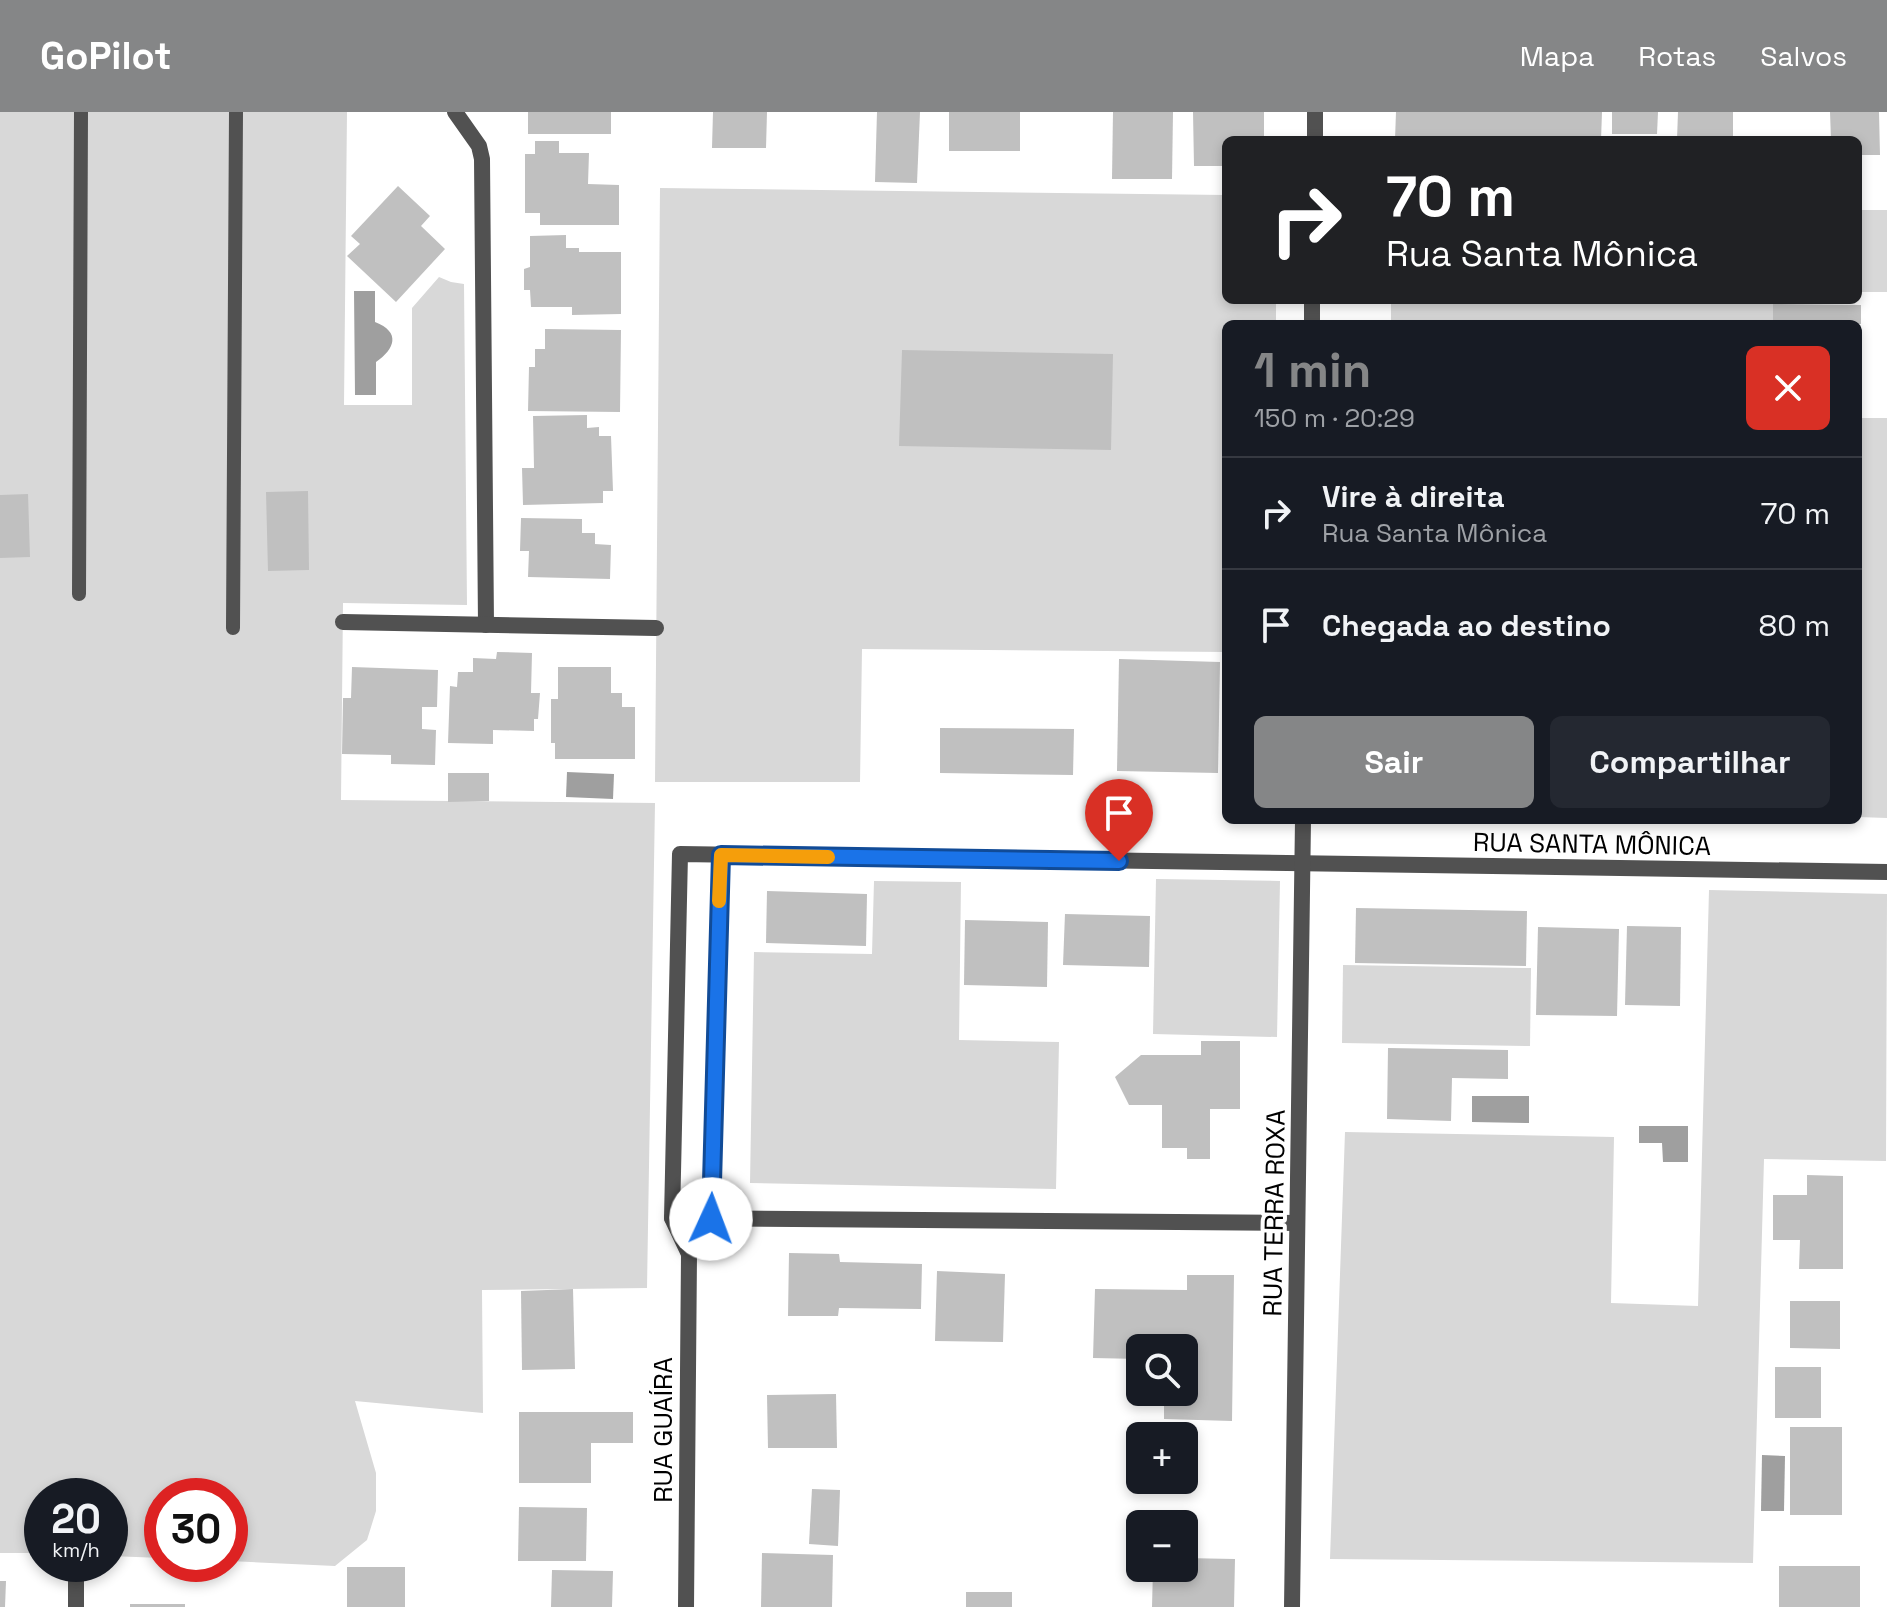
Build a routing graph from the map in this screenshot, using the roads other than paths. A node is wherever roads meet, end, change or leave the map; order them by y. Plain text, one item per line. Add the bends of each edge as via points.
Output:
1 (81, 112) edge
2 (236, 112) edge
3 (455, 112) edge
4 (1315, 112) edge
5 (1315, 136) edge
6 (79, 594) dead end
7 (343, 622) dead end
8 (486, 625) junction
9 (233, 628) dead end
10 (656, 628) dead end
11 (1303, 824) edge
12 (721, 855) junction
13 (1303, 864) junction
14 (1887, 872) edge
15 (672, 1218) junction
16 (711, 1219) junction
17 (1297, 1223) junction
18 (689, 1254) junction
19 (76, 1582) edge
20 (76, 1607) edge
21 (686, 1607) edge
22 (1292, 1607) edge

1 - 6 lane
2 - 9 lane
3 - 8 street via 482,159
4 - 5 street
7 - 8 street
8 - 10 street
11 - 13 street, RUA TERRA ROXA
12 - 13 street, RUA SANTA MÔNICA
12 - 15 street, RUA SANTA MÔNICA via 680,854
12 - 16 street
13 - 14 street, RUA SANTA MÔNICA
13 - 17 street, RUA TERRA ROXA
15 - 16 street
15 - 18 street, RUA GUAÍRA
16 - 17 street
16 - 18 street
17 - 22 street, RUA TERRA ROXA
18 - 21 street, RUA GUAÍRA
19 - 20 street

